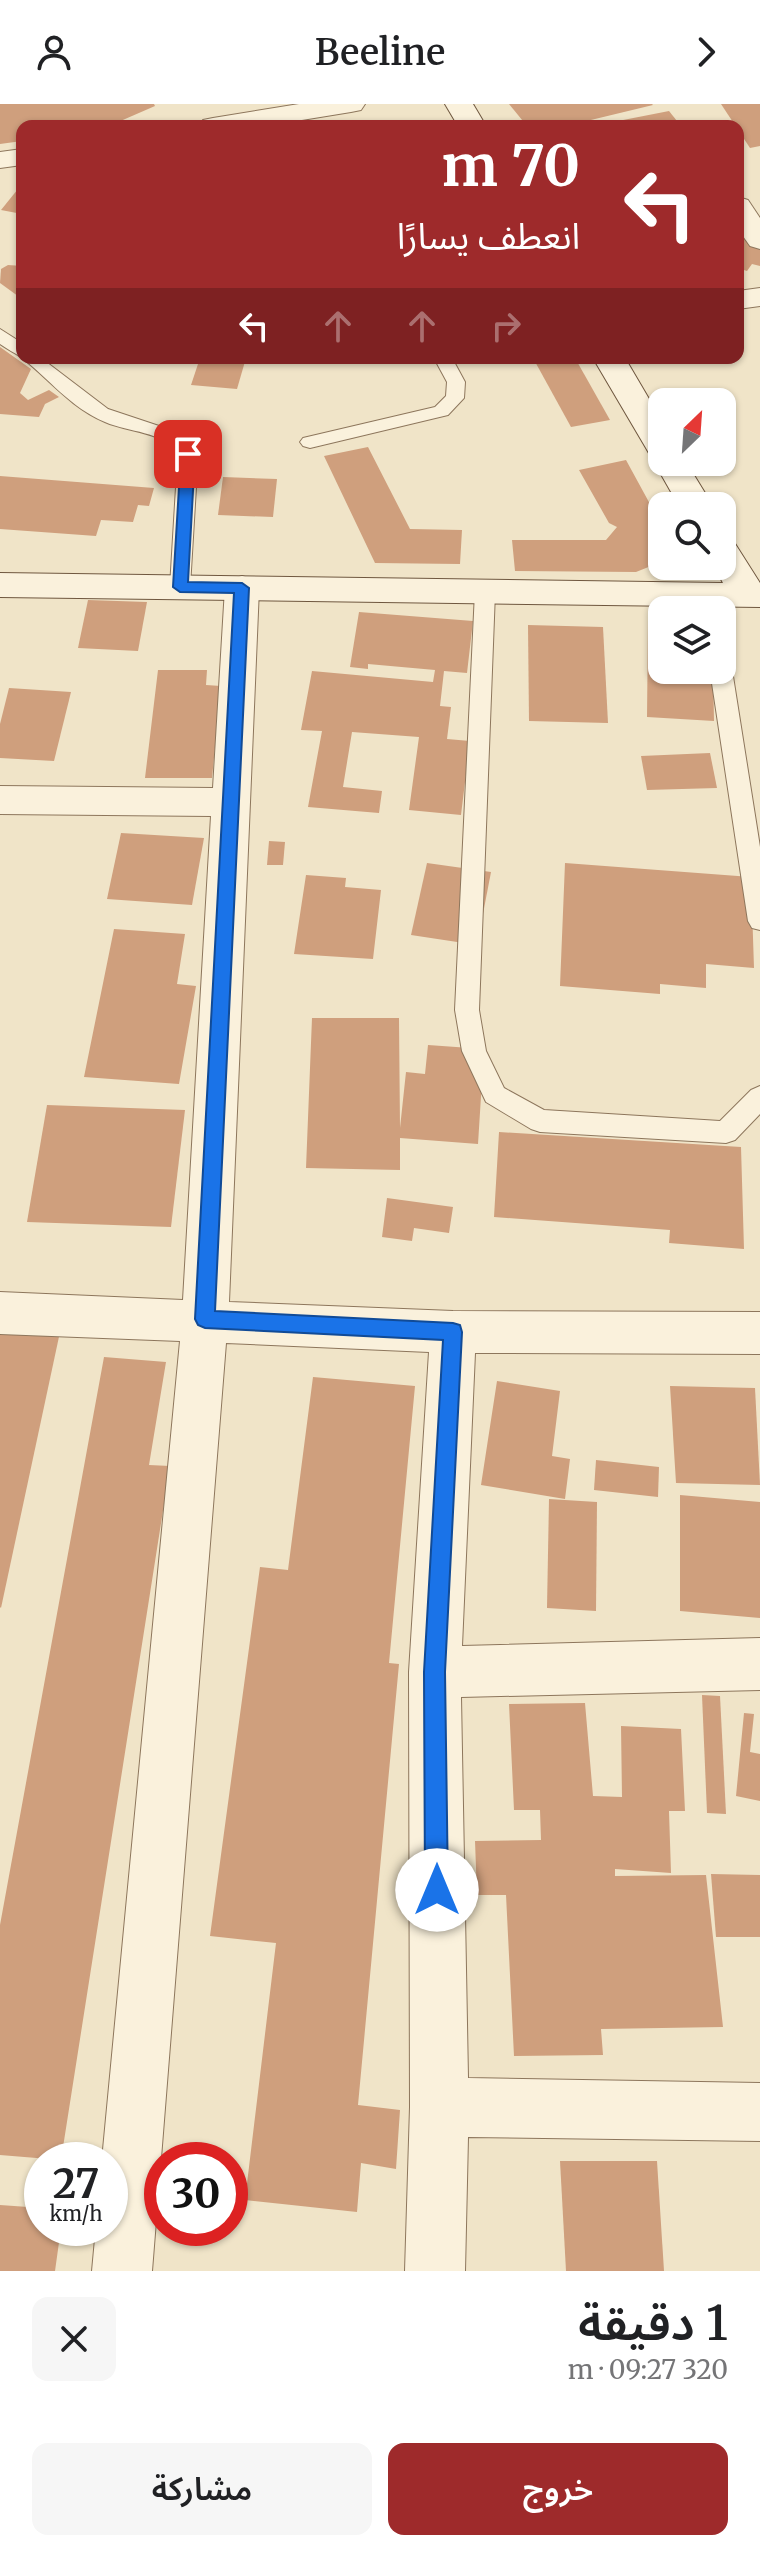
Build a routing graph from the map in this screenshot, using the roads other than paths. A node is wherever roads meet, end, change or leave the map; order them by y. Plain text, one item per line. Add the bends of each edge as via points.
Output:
1 (351, 104) edge
2 (251, 120) edge
3 (744, 215) edge
4 (760, 240) edge
5 (0, 335) edge
6 (16, 347) edge
7 (38, 364) edge
8 (446, 364) edge
9 (613, 364) edge
10 (648, 424) edge
11 (310, 442) dead end
12 (736, 570) edge
13 (0, 585) edge
14 (180, 587) junction
15 (242, 588) junction
16 (485, 592) junction
17 (754, 595) edge
18 (648, 599) edge
19 (723, 684) edge
20 (0, 800) edge
21 (230, 802) junction
22 (760, 921) edge
23 (760, 1097) edge
24 (0, 1313) edge
25 (205, 1319) junction
26 (453, 1332) junction
27 (760, 1333) edge
28 (760, 1664) edge
29 (435, 1672) junction
30 (439, 2107) junction
31 (760, 2112) edge
32 (122, 2271) edge
33 (435, 2271) edge

1 - 2 street
3 - 4 street
5 - 6 lane
7 - 14 lane via 111,418 180,439 188,454
8 - 11 lane via 456,382 455,398 441,411
9 - 10 street
12 - 17 street
13 - 14 street
14 - 15 street
15 - 16 street
15 - 21 street
16 - 18 street
16 - 23 lane via 467,1010 474,1051 495,1095 540,1121 726,1132
19 - 22 lane
20 - 21 street
21 - 25 street
24 - 25 street
25 - 26 street
25 - 32 street
26 - 27 street
26 - 29 street
28 - 29 street
29 - 30 street
30 - 31 street
30 - 33 street

